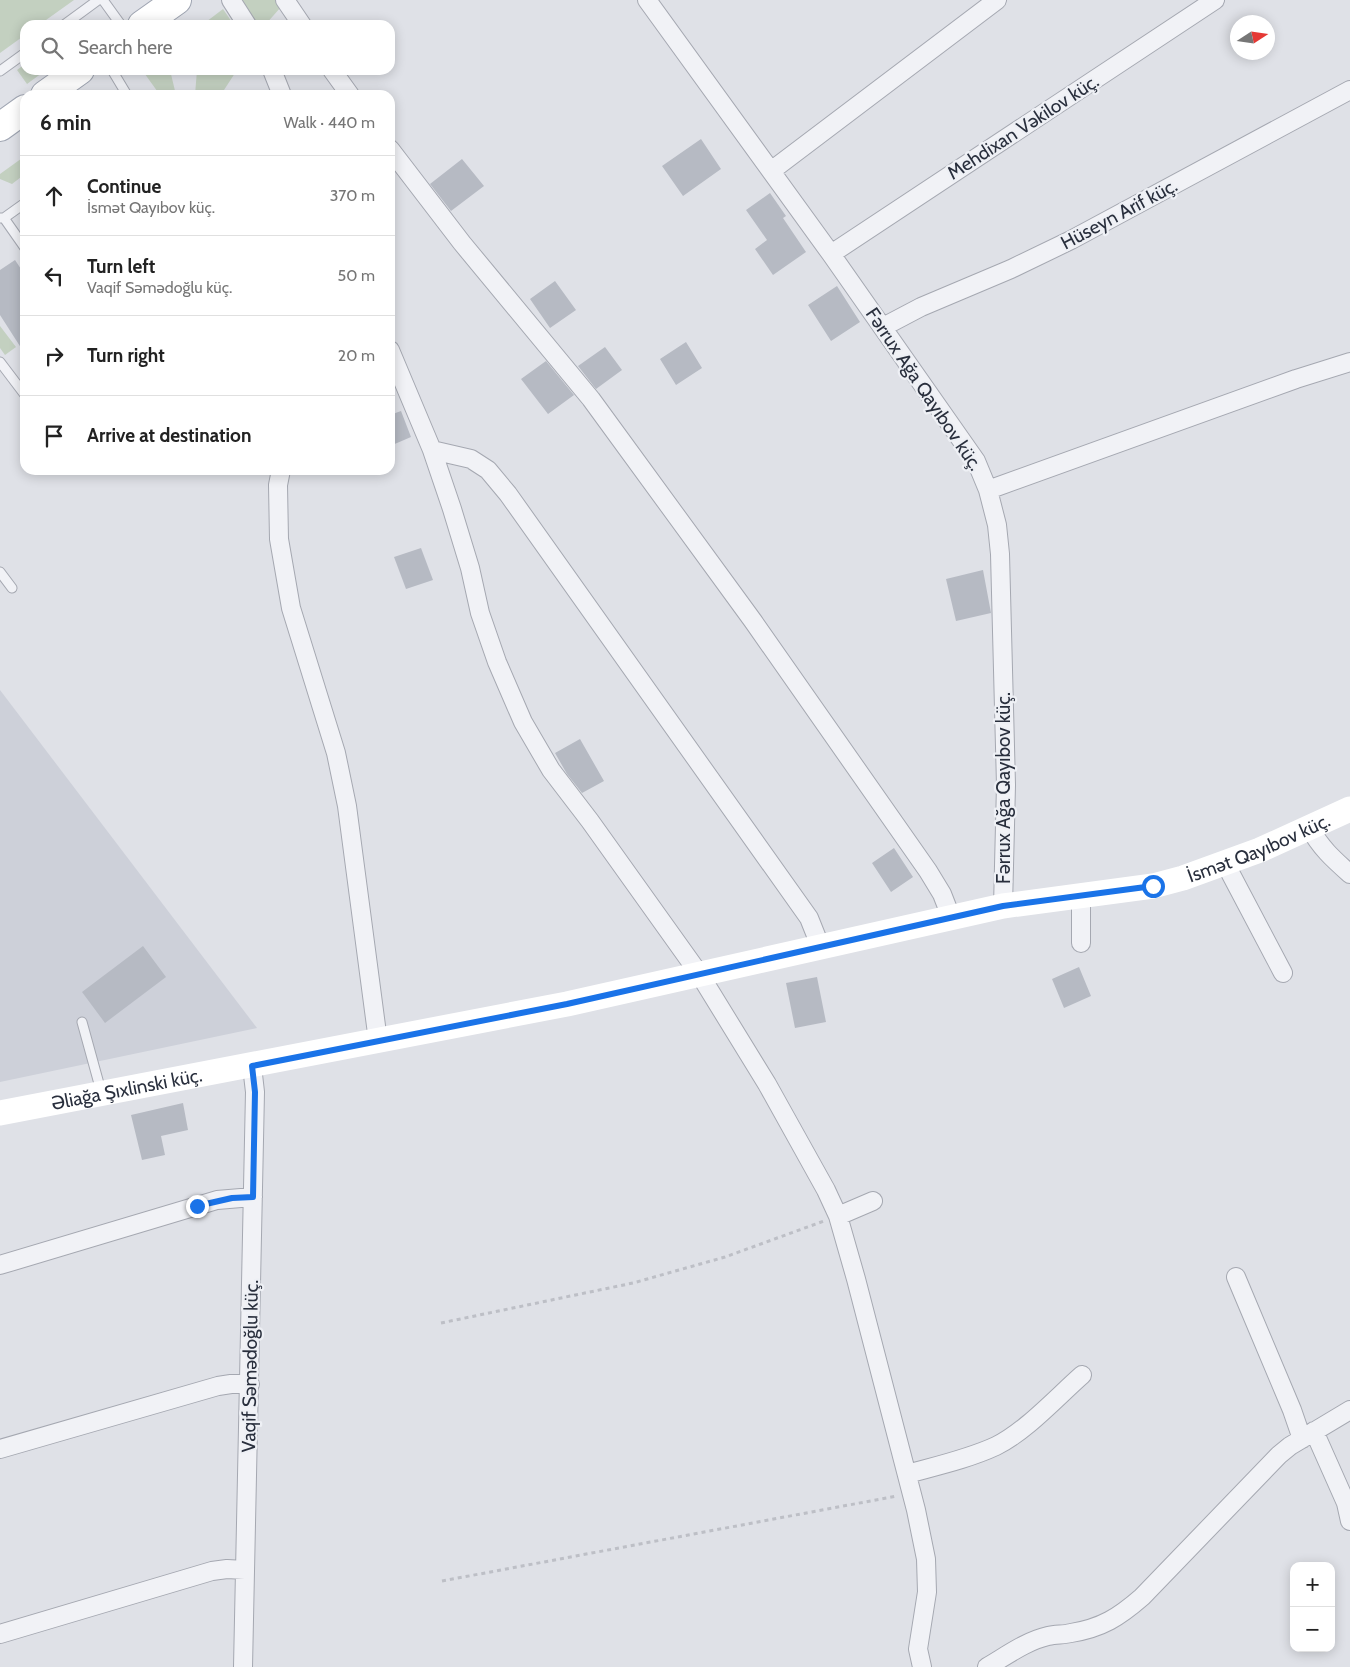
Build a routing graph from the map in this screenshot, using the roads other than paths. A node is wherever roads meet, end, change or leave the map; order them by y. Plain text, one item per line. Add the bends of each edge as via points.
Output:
1 (98, 0) edge
2 (103, 0) edge
3 (177, 0) edge
4 (231, 0) edge
5 (285, 0) edge
6 (647, 0) edge
7 (997, 0) edge
8 (1215, 0) edge
9 (71, 20) edge
10 (117, 20) edge
11 (149, 20) edge
12 (244, 20) edge
13 (299, 20) edge
14 (20, 57) edge
15 (0, 71) edge
16 (73, 75) edge
17 (115, 75) edge
18 (274, 75) edge
19 (336, 75) edge
20 (52, 90) edge
21 (125, 90) edge
22 (280, 90) edge
23 (346, 90) edge
24 (1350, 90) edge
25 (395, 156) edge
26 (771, 171) junction
27 (20, 206) edge
28 (2, 218) edge
29 (20, 241) edge
30 (831, 254) junction
31 (883, 327) junction
32 (0, 362) edge
33 (395, 362) edge
34 (1350, 362) edge
35 (20, 388) edge
36 (432, 450) junction
37 (280, 475) edge
38 (988, 490) junction
39 (0, 572) edge
40 (12, 588) dead end
41 (1350, 809) edge
42 (1309, 827) junction
43 (1225, 863) junction
44 (1350, 874) edge
45 (1081, 895) junction
46 (1003, 906) junction
47 (951, 917) junction
48 (1081, 943) dead end
49 (821, 948) junction
50 (1283, 973) dead end
51 (700, 974) junction
52 (82, 1022) dead end
53 (378, 1041) junction
54 (252, 1066) junction
55 (102, 1094) junction
56 (0, 1113) edge
57 (253, 1197) junction
58 (873, 1201) dead end
59 (838, 1216) junction
60 (0, 1265) edge
61 (1236, 1277) dead end
62 (1082, 1375) dead end
63 (250, 1384) junction
64 (1350, 1410) edge
65 (1308, 1435) junction
66 (0, 1449) edge
67 (907, 1474) junction
68 (1350, 1521) edge
69 (245, 1570) junction
70 (0, 1634) edge
71 (920, 1666) edge
72 (243, 1667) edge
73 (987, 1667) edge

1 - 9 lane
2 - 10 lane
3 - 11 main road
4 - 12 street
5 - 13 street
6 - 26 street, Fərrux Ağa Qayıbov küç.
7 - 26 street
8 - 30 street, Mehdixan Vəkilov küç.
14 - 15 lane
16 - 20 main road
17 - 21 lane
18 - 22 street
19 - 23 street
24 - 31 street, Hüseyn Arif küç. via 1071,240
25 - 47 street via 626,446 753,620 928,871
26 - 30 street, Fərrux Ağa Qayıbov küç.
27 - 28 lane
28 - 29 lane
30 - 31 street, Fərrux Ağa Qayıbov küç.
31 - 38 street, Fərrux Ağa Qayıbov küç. via 976,462
32 - 35 lane
33 - 36 street
34 - 38 street
36 - 49 street via 471,459 488,470 508,494 809,918
36 - 51 street via 496,662 523,722 551,770
37 - 53 street via 279,539 291,608 336,753 347,806
38 - 46 street, Fərrux Ağa Qayıbov küç. via 1000,554 1006,785
39 - 40 lane
41 - 42 street, İsmət Qayıbov küç.
42 - 43 street, İsmət Qayıbov küç.
42 - 44 street via 1319,845
43 - 45 street, İsmət Qayıbov küç. via 1153,886
43 - 50 street
45 - 46 street, İsmət Qayıbov küç.
45 - 48 street
46 - 47 street, İsmət Qayıbov küç.
47 - 49 street, İsmət Qayıbov küç.
49 - 51 street, İsmət Qayıbov küç.
51 - 53 street, İsmət Qayıbov küç.
51 - 59 street via 767,1084
52 - 55 lane
53 - 54 street, İsmət Qayıbov küç.
54 - 55 street, Əliağa Şıxlinski küç.
54 - 57 street, Vaqif Səmədoğlu küç. via 255,1092
55 - 56 street, Əliağa Şıxlinski küç.
57 - 60 street via 218,1200
57 - 63 street, Vaqif Səmədoğlu küç.
58 - 59 street
59 - 67 street
61 - 65 street via 1292,1410
62 - 67 street via 1016,1434 996,1446
63 - 66 street via 218,1386
63 - 69 street, Vaqif Səmədoğlu küç.
64 - 65 street
65 - 68 street via 1346,1503
65 - 73 street via 1279,1455 1122,1614 1102,1625 1028,1643
67 - 71 street via 926,1559 928,1592 918,1649
69 - 70 street via 212,1571
69 - 72 street, Vaqif Səmədoğlu küç.

